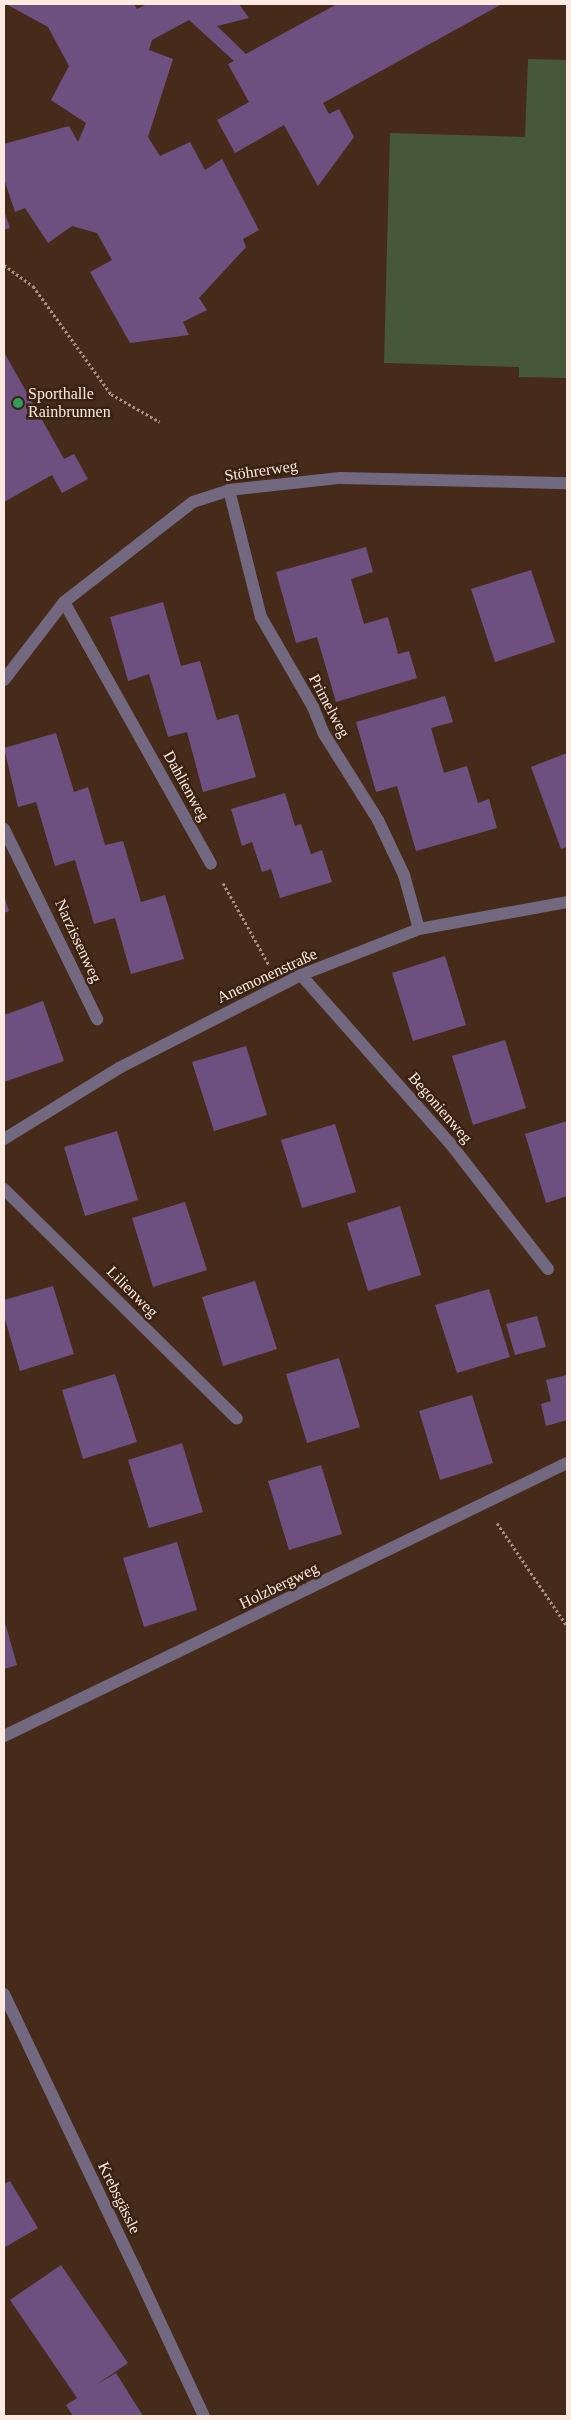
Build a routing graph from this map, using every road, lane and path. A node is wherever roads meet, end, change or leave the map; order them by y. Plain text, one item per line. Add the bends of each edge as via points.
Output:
1 (4, 267) edge
2 (160, 422) dead end
3 (567, 483) edge
4 (229, 490) junction
5 (64, 602) junction
6 (4, 680) edge
7 (4, 829) edge
8 (211, 864) joint
9 (567, 902) edge
10 (418, 930) junction
11 (301, 975) junction
12 (281, 985) junction
13 (97, 1019) dead end
14 (4, 1139) edge
15 (4, 1189) edge
16 (548, 1269) dead end
17 (237, 1419) dead end
18 (567, 1463) edge
19 (485, 1505) junction
20 (567, 1626) edge
21 (4, 1736) edge
22 (4, 1994) edge
23 (204, 2416) edge

1 - 2 path via 33,286 111,394
3 - 4 street, Stöhrerweg via 340,478
4 - 5 street, Stöhrerweg via 193,502
4 - 10 street, Primelweg via 261,616 313,707 324,734 378,820 404,875
5 - 6 street, Stöhrerweg
5 - 8 street, Dahlienweg
7 - 13 street, Narzissenweg
8 - 12 path
9 - 10 street, Anemonenstraße
10 - 11 street, Anemonenstraße
11 - 12 street, Anemonenstraße
11 - 16 street, Begonienweg via 449,1142
12 - 14 street, Anemonenstraße via 119,1068
15 - 17 street, Lilienweg
18 - 19 street, Holzbergweg
19 - 20 path
19 - 21 street, Holzbergweg
22 - 23 street, Krebsgässle

